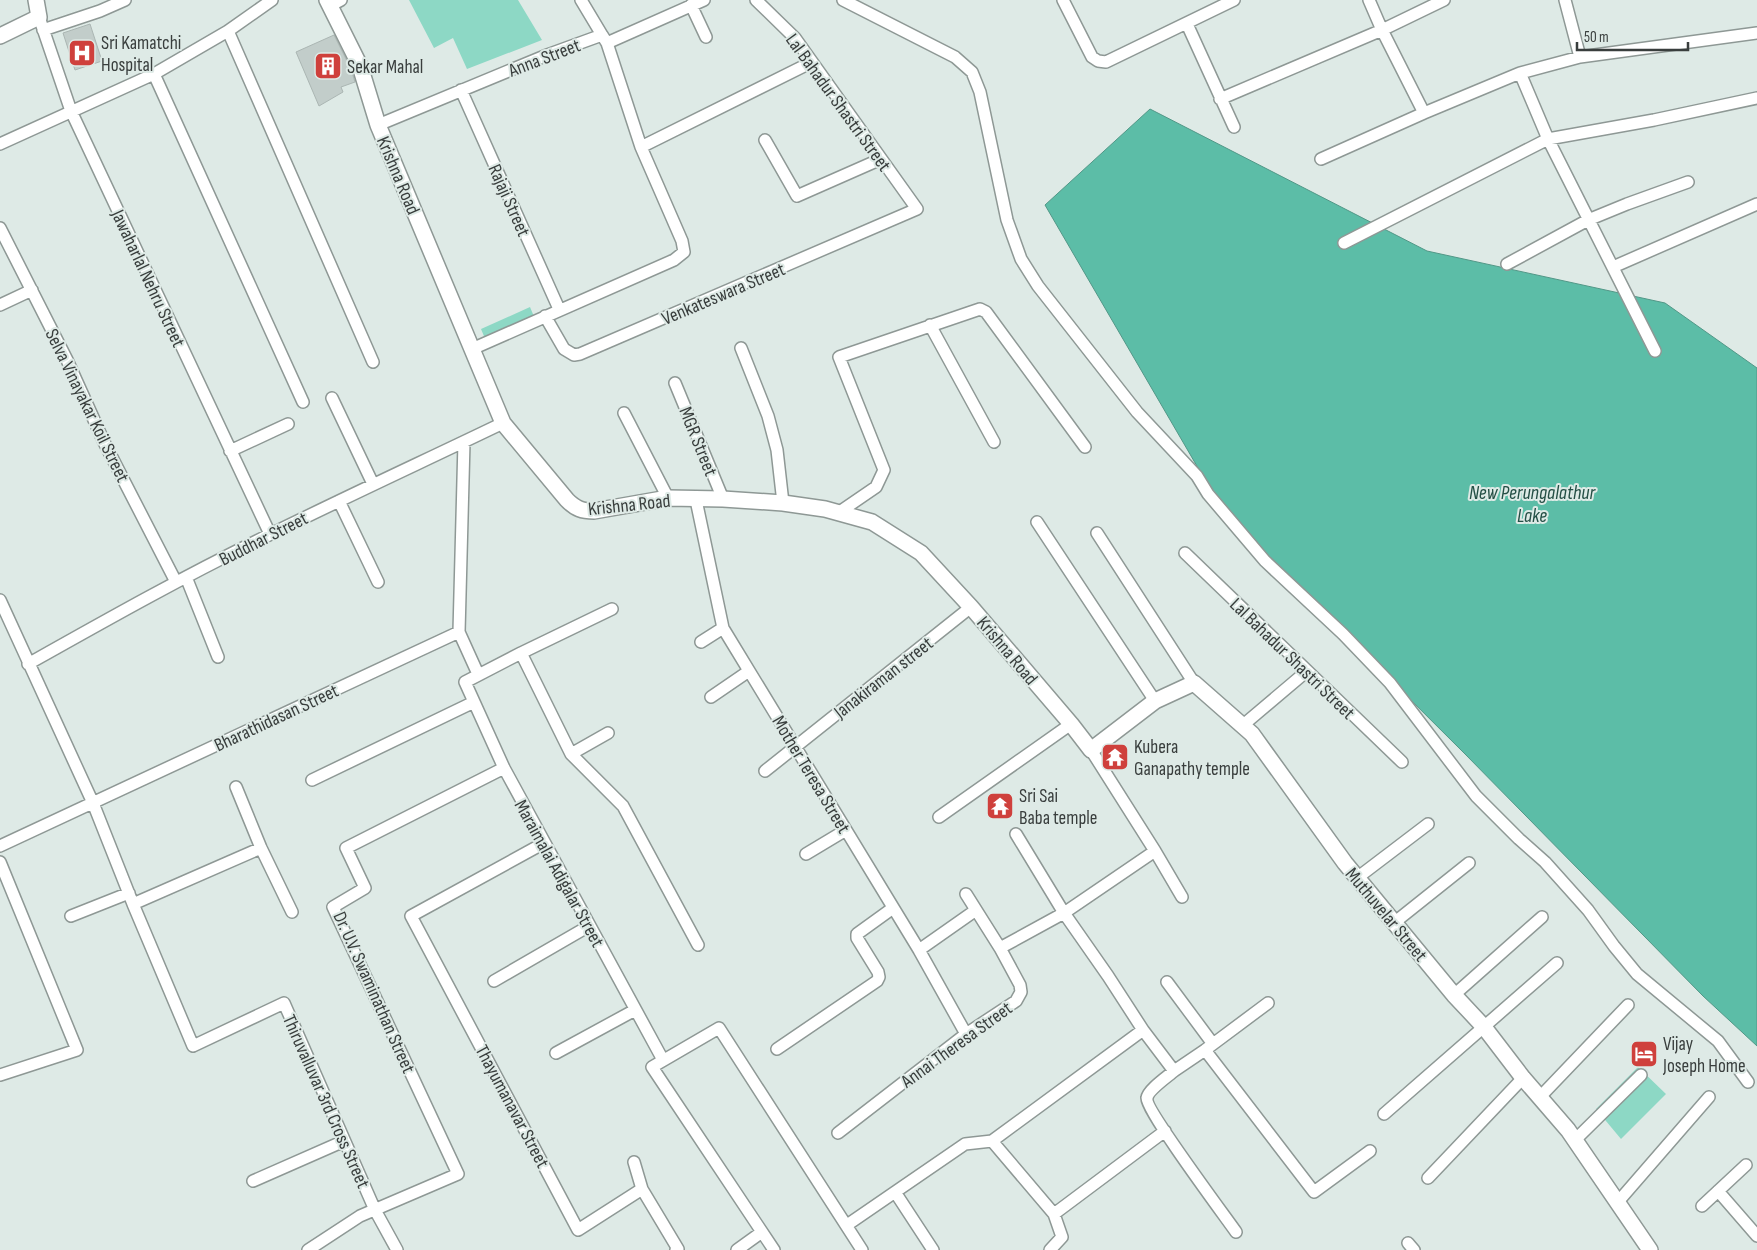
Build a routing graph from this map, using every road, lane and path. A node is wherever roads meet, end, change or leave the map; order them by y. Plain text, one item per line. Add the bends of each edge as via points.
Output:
1 (36, 0) edge
2 (124, 0) edge
3 (272, 0) edge
4 (581, 0) edge
5 (704, 0) edge
6 (756, 0) edge
7 (843, 0) edge
8 (1063, 0) edge
9 (1234, 0) edge
10 (1369, 0) edge
11 (1444, 0) edge
12 (1565, 0) edge
13 (333, 2) edge
14 (691, 5) junction
15 (41, 24) junction
16 (1187, 24) junction
17 (1382, 30) junction
18 (228, 32) junction
19 (1757, 33) edge
20 (0, 36) edge
21 (706, 37) dead end
22 (604, 39) junction
23 (1580, 57) junction
24 (812, 62) junction
25 (1520, 73) junction
26 (154, 74) junction
27 (461, 90) junction
28 (1757, 98) edge
29 (1220, 99) junction
30 (71, 111) junction
31 (1424, 113) junction
32 (378, 125) junction
33 (1234, 127) dead end
34 (765, 140) dead end
35 (1548, 140) junction
36 (0, 144) edge
37 (641, 147) junction
38 (881, 159) junction
39 (1321, 159) dead end
40 (1688, 182) dead end
41 (1757, 204) edge
42 (917, 209) joint
43 (1588, 220) junction
44 (0, 228) edge
45 (1344, 243) dead end
46 (1507, 264) dead end
47 (1613, 267) junction
48 (32, 290) junction
49 (0, 304) edge
50 (559, 310) junction
51 (545, 316) junction
52 (930, 325) junction
53 (472, 348) junction
54 (740, 348) dead end
55 (1655, 351) dead end
56 (373, 362) dead end
57 (674, 383) dead end
58 (332, 398) dead end
59 (303, 402) dead end
60 (624, 413) dead end
61 (503, 423) junction
62 (288, 424) dead end
63 (464, 442) junction
64 (994, 442) dead end
65 (1085, 448) dead end
66 (230, 450) junction
67 (373, 484) junction
68 (668, 498) junction
69 (723, 499) junction
70 (696, 500) junction
71 (339, 501) junction
72 (783, 503) junction
73 (838, 512) junction
74 (1038, 522) dead end
75 (1097, 533) dead end
76 (270, 534) junction
77 (1185, 553) dead end
78 (181, 580) junction
79 (378, 582) dead end
80 (0, 600) edge
81 (972, 607) junction
82 (612, 609) dead end
83 (723, 628) junction
84 (459, 632) junction
85 (701, 642) dead end
86 (521, 653) junction
87 (218, 657) dead end
88 (28, 664) junction
89 (1307, 670) junction
90 (749, 671) junction
91 (478, 674) junction
92 (1194, 683) junction
93 (711, 697) dead end
94 (1154, 701) junction
95 (474, 702) junction
96 (1071, 724) junction
97 (1242, 726) junction
98 (608, 733) dead end
99 (795, 747) junction
100 (1091, 750) junction
101 (571, 754) junction
102 (1402, 762) dead end
103 (504, 768) junction
104 (765, 771) dead end
105 (312, 780) dead end
106 (236, 787) dead end
107 (92, 803) junction
108 (939, 817) dead end
109 (1428, 824) dead end
110 (846, 830) junction
111 (1016, 834) dead end
112 (544, 843) junction
113 (0, 846) edge
114 (261, 848) junction
115 (1155, 851) junction
116 (806, 854) dead end
117 (0, 862) edge
118 (1469, 863) dead end
119 (1357, 878) junction
120 (966, 894) dead end
121 (1182, 897) dead end
122 (131, 898) junction
123 (893, 908) junction
124 (976, 910) junction
125 (292, 912) dead end
126 (1064, 913) junction
127 (71, 916) dead end
128 (1542, 917) dead end
129 (1395, 922) junction
130 (589, 926) junction
131 (698, 945) dead end
132 (1000, 948) junction
133 (919, 950) junction
134 (1557, 963) dead end
135 (494, 981) dead end
136 (1167, 982) dead end
137 (1454, 995) junction
138 (1268, 1003) dead end
139 (1628, 1005) dead end
140 (635, 1010) junction
141 (1484, 1027) junction
142 (1143, 1030) junction
143 (966, 1034) junction
144 (1209, 1047) junction
145 (777, 1048) dead end
146 (556, 1053) dead end
147 (663, 1060) junction
148 (1174, 1071) junction
149 (1641, 1074) dead end
150 (0, 1075) edge
151 (1523, 1078) junction
152 (1748, 1082) dead end
153 (1540, 1097) junction
154 (1709, 1097) dead end
155 (1384, 1114) dead end
156 (1164, 1131) junction
157 (838, 1134) dead end
158 (1575, 1140) junction
159 (344, 1141) junction
160 (992, 1141) junction
161 (1370, 1151) dead end
162 (634, 1162) dead end
163 (1746, 1165) dead end
164 (1428, 1178) dead end
165 (253, 1181) dead end
166 (642, 1189) junction
167 (1718, 1191) junction
168 (895, 1192) junction
169 (1618, 1203) junction
170 (1702, 1206) dead end
171 (375, 1210) junction
172 (1054, 1214) junction
173 (847, 1225) junction
174 (762, 1232) junction
175 (1236, 1232) dead end
176 (1757, 1236) edge
177 (1647, 1249) edge
178 (308, 1250) edge
179 (397, 1250) edge
180 (676, 1250) edge
181 (737, 1250) edge
182 (774, 1250) edge
183 (862, 1250) edge
184 (933, 1250) edge
185 (1050, 1250) edge

1 - 15 street
2 - 15 street via 100,11
3 - 18 street
4 - 22 street
5 - 14 street, Anna Street
6 - 24 street, Lal Bahadur Shastri Street via 795,38
7 - 152 street via 955,57 972,72 980,92 1007,220 1021,259 1038,286 1137,412 1197,476 1208,494 1266,560 1390,683 1476,796 1588,910 1637,974 1718,1041
8 - 16 street via 1092,57 1106,62
9 - 16 street
10 - 17 street
11 - 17 street
12 - 23 street
13 - 32 street, Krishna Road via 360,66
14 - 21 street
14 - 22 street, Anna Street
15 - 20 street
15 - 30 street, Jawaharlal Nehru Street
16 - 29 street
17 - 29 street
17 - 31 street
18 - 26 street
18 - 56 street
19 - 23 street
22 - 27 street, Anna Street via 547,55
22 - 37 street
23 - 25 street
24 - 37 street
24 - 38 street, Lal Bahadur Shastri Street
25 - 31 street
25 - 35 street
26 - 30 street
26 - 59 street
27 - 32 street, Anna Street
27 - 50 street, Rajaji Street
28 - 35 street
29 - 33 street
30 - 36 street
30 - 66 street, Jawaharlal Nehru Street
31 - 39 street
32 - 53 street, Krishna Road
34 - 38 street via 797,196
35 - 43 street
35 - 45 street
37 - 50 street via 684,252 674,260
38 - 42 street, Lal Bahadur Shastri Street
40 - 43 street
41 - 47 street
42 - 51 street, Venkateswara Street via 580,354 574,355 564,349
43 - 46 street
43 - 47 street
44 - 48 street, Selva Vinayakar Koil Street
47 - 55 street
48 - 49 street
48 - 78 street, Selva Vinayakar Koil Street via 104,442
50 - 51 street
51 - 53 street
52 - 64 street
52 - 65 street via 980,309 986,312
52 - 73 street via 839,357 884,470 876,487
53 - 61 street, Krishna Road
54 - 72 street via 768,416 777,450
57 - 69 street, MGR Street
58 - 67 street
60 - 68 street
61 - 63 street, Buddhar Street
61 - 68 street, Krishna Road via 575,508 594,511
62 - 66 street
63 - 67 street, Buddhar Street
63 - 84 street
66 - 76 street, Jawaharlal Nehru Street
67 - 71 street, Buddhar Street
68 - 70 street, Krishna Road
69 - 70 street, Krishna Road
69 - 72 street, Krishna Road
70 - 83 street, Mother Teresa Street
71 - 76 street, Buddhar Street
71 - 79 street
72 - 73 street, Krishna Road
73 - 81 street, Krishna Road via 872,522 921,553
74 - 94 street
75 - 92 street
76 - 78 street, Buddhar Street
77 - 89 street, Lal Bahadur Shastri Street
78 - 87 street, Selva Vinayakar Koil Street
78 - 88 street, Buddhar Street
80 - 88 street
81 - 96 street, Krishna Road
81 - 99 street, Janakiraman street
82 - 86 street
83 - 85 street
83 - 90 street, Mother Teresa Street
84 - 91 street
84 - 107 street, Bharathidasan Street
86 - 91 street
86 - 101 street
88 - 107 street
89 - 97 street
89 - 102 street, Lal Bahadur Shastri Street
90 - 93 street
90 - 99 street, Mother Teresa Street
91 - 95 street, Maraimalai Adigalar Street via 464,682
92 - 94 street
92 - 97 street, Muthuvelar Street
94 - 100 street
95 - 103 street, Maraimalai Adigalar Street
95 - 105 street
96 - 100 street, Krishna Road
96 - 108 street
97 - 119 street, Muthuvelar Street via 1252,734
98 - 101 street
99 - 104 street, Janakiraman street
99 - 110 street, Mother Teresa Street
100 - 115 street
101 - 131 street via 623,806
103 - 112 street, Maraimalai Adigalar Street
103 - 171 street, Dr. U.V. Swaminathan Street via 346,848 365,888 333,906 458,1174
106 - 114 street
107 - 113 street, Bharathidasan Street
107 - 122 street
109 - 119 street
110 - 116 street
110 - 123 street, Mother Teresa Street
111 - 126 street
112 - 130 street, Maraimalai Adigalar Street
112 - 166 street, Thayumanavar Street via 411,916 578,1230
114 - 122 street
114 - 125 street
115 - 121 street
115 - 126 street
117 - 150 street via 77,1050
118 - 129 street
119 - 129 street, Muthuvelar Street
120 - 124 street, Annai Theresa Street
122 - 127 street
122 - 159 street, Thiruvalluvar 3rd Cross Street via 193,1046 284,1003
123 - 133 street, Mother Teresa Street
123 - 145 street via 857,934 878,972 877,981
124 - 132 street, Annai Theresa Street
124 - 133 street
126 - 132 street
126 - 142 street
128 - 137 street
129 - 137 street, Muthuvelar Street
130 - 135 street
130 - 140 street, Maraimalai Adigalar Street
132 - 143 street, Annai Theresa Street via 1021,992 1016,1000
133 - 143 street, Mother Teresa Street
134 - 141 street
136 - 144 street
137 - 141 street, Muthuvelar Street
138 - 144 street
139 - 153 street
140 - 146 street
140 - 147 street, Maraimalai Adigalar Street
141 - 151 street, Muthuvelar Street
141 - 155 street
142 - 148 street
142 - 160 street
143 - 157 street, Annai Theresa Street
144 - 148 street
144 - 161 street via 1312,1191 1317,1192
147 - 173 street via 719,1028
147 - 174 street via 652,1067
148 - 156 street via 1147,1097 1147,1103
149 - 158 street
151 - 153 street, Muthuvelar Street
151 - 164 street
153 - 158 street, Muthuvelar Street
154 - 169 street
156 - 172 street
156 - 175 street
158 - 169 street, Muthuvelar Street
159 - 165 street
159 - 171 street, Thiruvalluvar 3rd Cross Street
160 - 168 street via 965,1144
160 - 172 street
162 - 166 street
163 - 167 street
166 - 180 street
167 - 170 street
167 - 176 street
168 - 173 street
168 - 184 street
169 - 177 street, Muthuvelar Street
171 - 178 street via 360,1216
171 - 179 street, Thiruvalluvar 3rd Cross Street
172 - 185 street via 1062,1237
173 - 183 street
174 - 181 street
174 - 182 street

